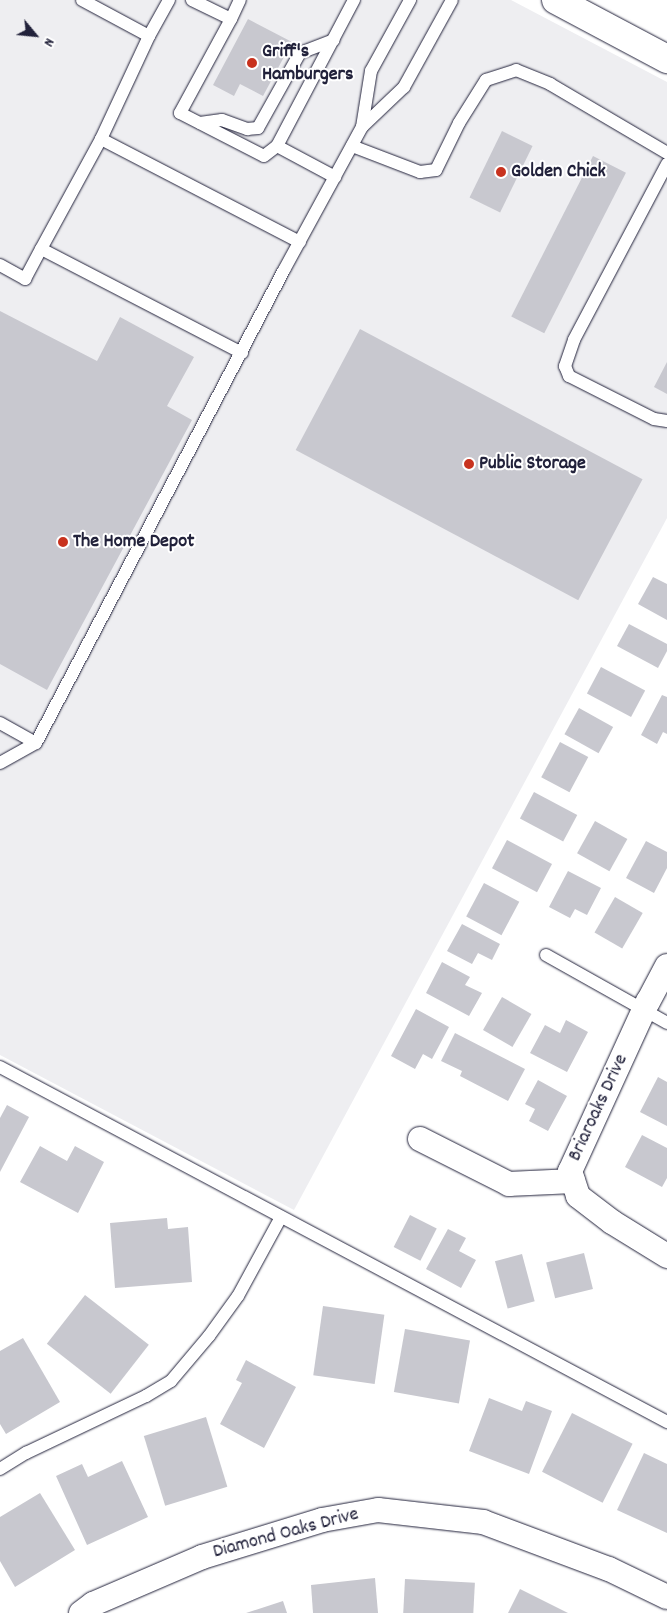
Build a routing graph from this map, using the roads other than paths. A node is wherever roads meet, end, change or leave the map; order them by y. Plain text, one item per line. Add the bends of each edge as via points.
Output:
1 (82, 0) edge
2 (169, 0) edge
3 (192, 0) edge
4 (240, 0) edge
5 (354, 0) edge
6 (410, 0) edge
7 (452, 0) edge
8 (556, 0) edge
9 (230, 19) junction
10 (149, 36) junction
11 (334, 40) junction
12 (667, 59) edge
13 (200, 123) junction
14 (362, 127) junction
15 (100, 138) junction
16 (277, 146) junction
17 (352, 146) junction
18 (667, 153) edge
19 (667, 164) edge
20 (335, 177) junction
21 (300, 242) junction
22 (41, 249) junction
23 (0, 265) edge
24 (242, 353) junction
25 (667, 421) edge
26 (0, 723) edge
27 (36, 743) junction
28 (0, 763) edge
29 (546, 955) dead end
30 (667, 966) edge
31 (644, 1010) junction
32 (667, 1023) edge
33 (0, 1067) edge
34 (420, 1139) dead end
35 (573, 1182) junction
36 (280, 1217) junction
37 (667, 1256) edge
38 (667, 1422) edge
39 (0, 1469) edge
40 (667, 1598) edge
41 (81, 1613) edge

1 - 10 lane
2 - 10 lane
3 - 9 lane
4 - 9 lane
5 - 11 lane
6 - 14 lane via 371,72
7 - 14 lane via 404,87
8 - 12 main road
9 - 13 lane via 180,112
10 - 15 lane
11 - 13 lane via 300,53 258,128 247,129 222,120
11 - 16 lane
13 - 16 lane via 264,156
14 - 17 lane
15 - 21 lane
15 - 22 lane
16 - 20 lane
17 - 18 lane via 420,172 436,170 459,123 486,80 516,70 550,84
17 - 20 lane
19 - 25 lane via 574,340 565,366 569,376 654,419
20 - 21 lane
21 - 24 lane
22 - 23 lane via 25,279
22 - 24 lane
24 - 27 lane
26 - 27 lane
27 - 28 lane
29 - 31 lane
30 - 31 street, Briaroaks Drive
31 - 32 lane
31 - 35 street, Briaroaks Drive via 570,1172
33 - 36 lane
34 - 35 street via 509,1184
35 - 37 street, Briaroaks Drive via 578,1196 612,1222
36 - 38 lane
36 - 39 lane via 238,1296 171,1381
40 - 41 street, Diamond Oaks Drive via 609,1569 483,1522 378,1510 322,1520 202,1557 93,1604

